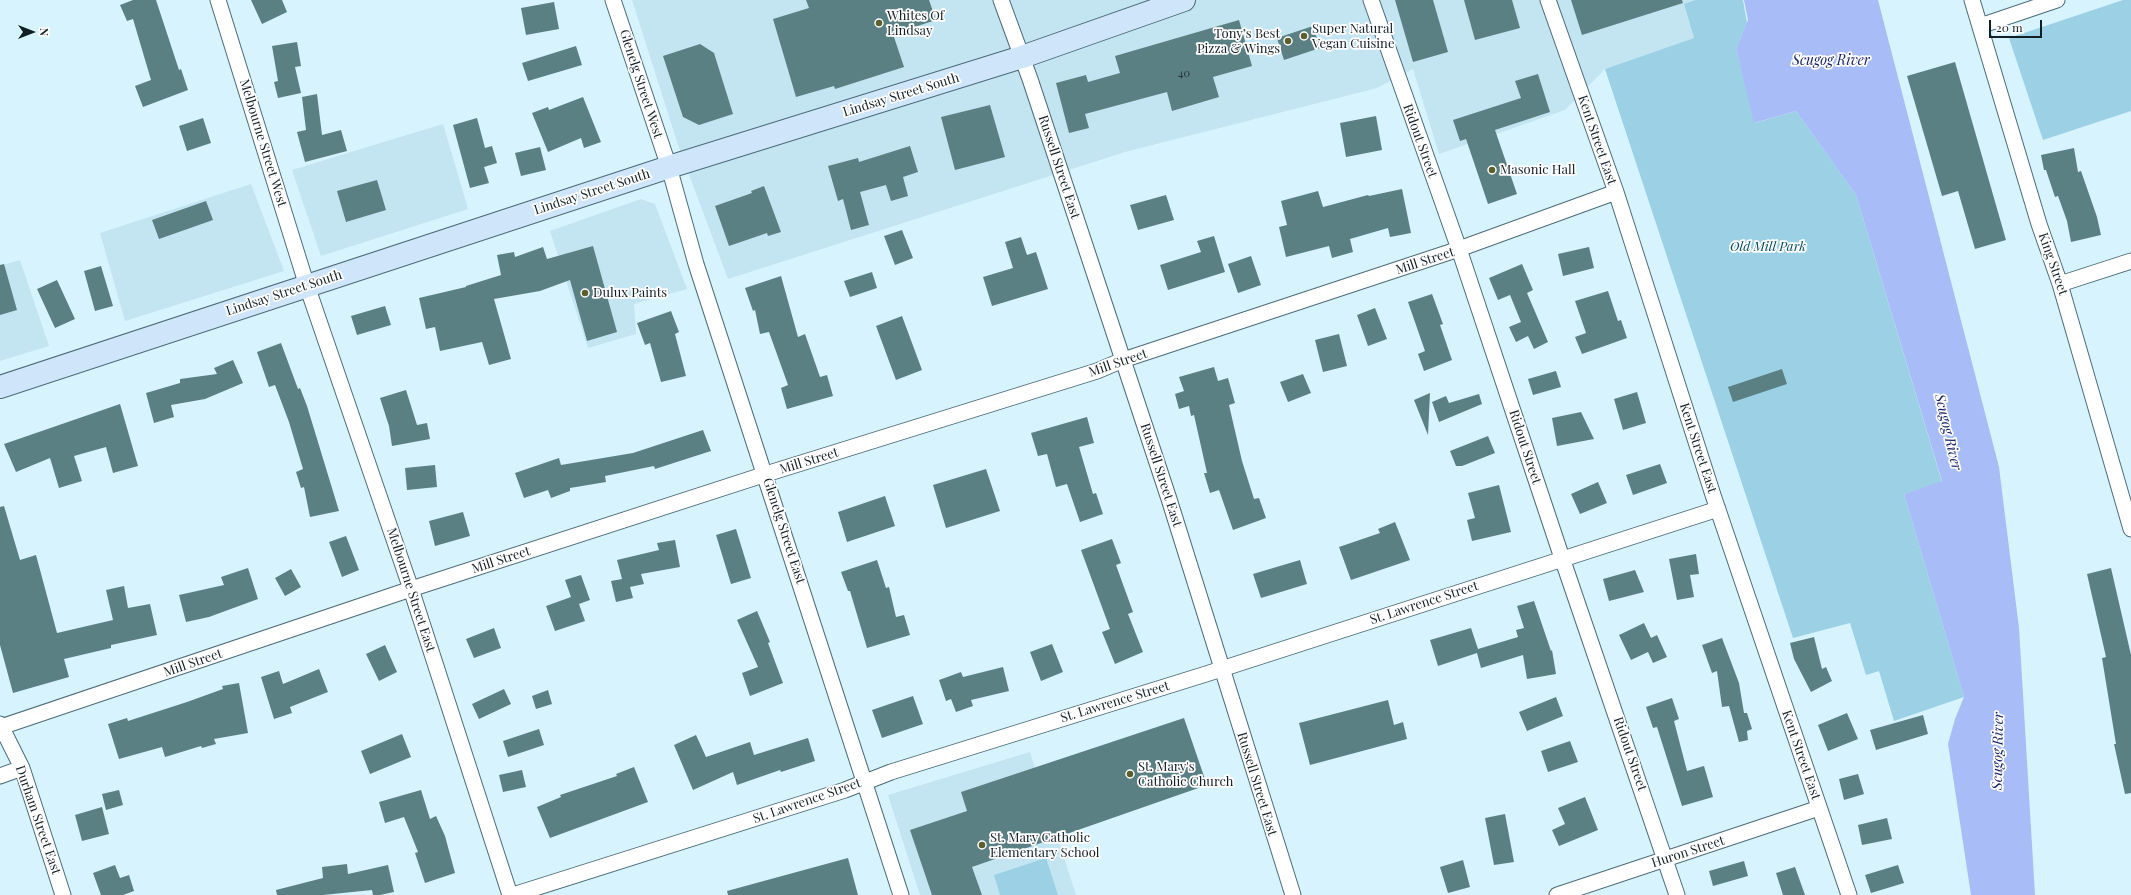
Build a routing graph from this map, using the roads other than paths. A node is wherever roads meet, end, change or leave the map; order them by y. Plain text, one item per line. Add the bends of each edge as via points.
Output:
1 (218, 0) edge
2 (613, 0) edge
3 (1001, 0) edge
4 (1184, 0) edge
5 (1372, 0) edge
6 (1548, 0) edge
7 (1972, 0) edge
8 (2058, 0) edge
9 (1980, 26) junction
10 (1022, 57) junction
11 (669, 167) junction
12 (1616, 192) junction
13 (1459, 249) junction
14 (2131, 261) edge
15 (2060, 284) junction
16 (307, 286) junction
17 (1123, 360) junction
18 (0, 387) edge
19 (766, 474) junction
20 (1718, 509) junction
21 (2131, 529) edge
22 (1562, 558) junction
23 (411, 589) junction
24 (1222, 669) junction
25 (1, 726) edge
26 (22, 768) junction
27 (0, 776) edge
28 (866, 782) junction
29 (1819, 808) junction
30 (1666, 859) junction
31 (63, 895) edge
32 (510, 895) edge
33 (513, 895) edge
34 (901, 895) edge
35 (1293, 895) edge
36 (1557, 895) edge
37 (1678, 895) edge
38 (1849, 895) edge

1 - 16 street, Melbourne Street West
2 - 11 street, Glenelg Street West
3 - 10 street, Russell Street East
4 - 10 main road, Lindsay Street South
5 - 13 street, Ridout Street
6 - 12 street, Kent Street East
7 - 9 street, King Street
8 - 9 street
9 - 15 street, King Street via 2039,224
10 - 11 main road, Lindsay Street South
10 - 17 street, Russell Street East
11 - 16 main road, Lindsay Street South
11 - 19 street, Glenelg Street East via 696,264
12 - 13 street, Mill Street
12 - 20 street, Kent Street East
13 - 17 street, Mill Street
13 - 22 street, Ridout Street
14 - 15 street
15 - 21 street, King Street
16 - 18 main road, Lindsay Street South
16 - 23 street, Melbourne Street East
17 - 19 street, Mill Street via 1097,371
17 - 24 street, Russell Street East
19 - 23 street, Mill Street
19 - 28 street, Glenelg Street East
20 - 22 street, St. Lawrence Street
20 - 29 street, Kent Street East
22 - 24 street, St. Lawrence Street
22 - 30 street, Ridout Street
23 - 25 street, Mill Street
23 - 32 street, Melbourne Street East
24 - 28 street, St. Lawrence Street
24 - 35 street, Russell Street East
25 - 26 street, Durham Street East
26 - 27 street
26 - 31 street, Durham Street East
28 - 33 street, St. Lawrence Street
28 - 34 street, Glenelg Street East
29 - 30 street, Huron Street
29 - 38 street, Kent Street East
30 - 36 street, Huron Street
30 - 37 street, Ridout Street

